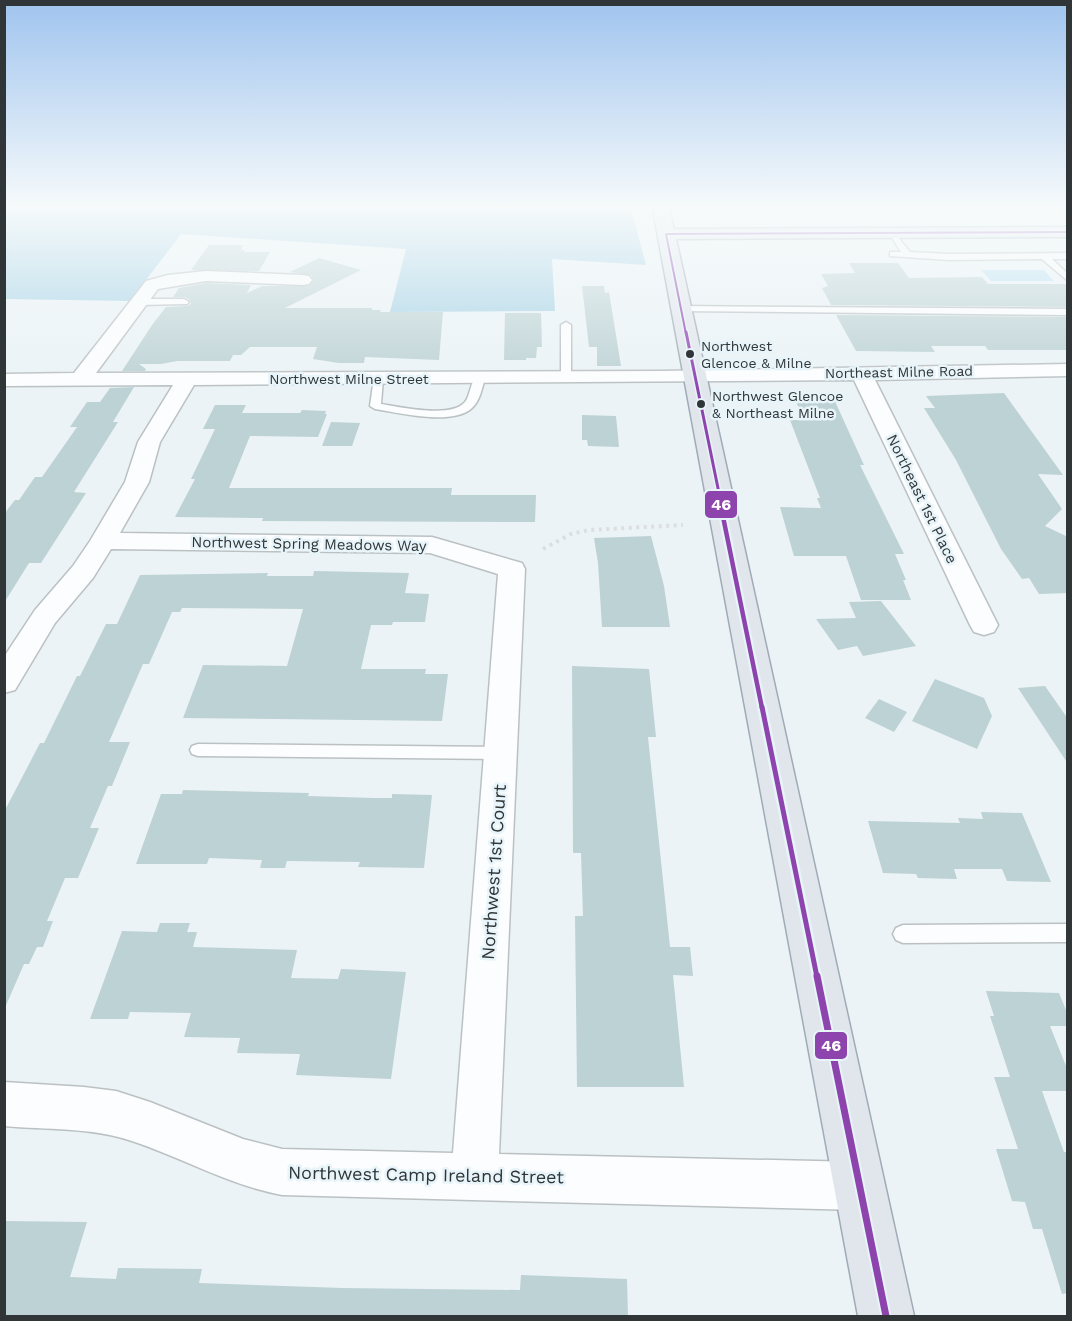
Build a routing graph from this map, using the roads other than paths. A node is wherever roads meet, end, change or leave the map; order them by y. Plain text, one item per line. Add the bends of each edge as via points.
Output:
1 (672, 267) edge
2 (1055, 267) edge
3 (1068, 279) edge
4 (303, 280) dead end
5 (138, 302) junction
6 (184, 302) dead end
7 (680, 308) junction
8 (1068, 312) edge
9 (566, 325) dead end
10 (1068, 370) edge
11 (861, 373) junction
12 (694, 376) junction
13 (566, 377) junction
14 (480, 378) junction
15 (378, 379) junction
16 (4, 380) edge
17 (80, 380) junction
18 (187, 380) junction
19 (103, 541) junction
20 (512, 569) joint
21 (984, 625) dead end
22 (4, 682) edge
23 (198, 750) dead end
24 (501, 753) junction
25 (1068, 933) edge
26 (903, 934) dead end
27 (4, 1104) edge
28 (475, 1175) junction
29 (859, 1186) junction
30 (886, 1317) edge

1 - 7 main road
2 - 3 lane
4 - 5 street via 180,278 152,285
5 - 6 lane
5 - 17 street
7 - 8 lane
7 - 12 main road
9 - 13 lane
10 - 11 street, Northeast Milne Road
11 - 12 street, Northeast Milne Road
11 - 21 street, Northeast 1st Place
12 - 13 street, Northwest Milne Street
12 - 29 main road
13 - 14 street, Northwest Milne Street
14 - 15 street, Northwest Milne Street
14 - 15 lane via 469,405 440,413 375,406
15 - 18 street, Northwest Milne Street
16 - 17 street, Northwest Milne Street
17 - 18 street, Northwest Milne Street
18 - 19 street via 149,442 142,471
19 - 20 street, Northwest Spring Meadows Way via 432,545
19 - 22 street via 45,617
20 - 24 street, Northwest 1st Court
23 - 24 lane
24 - 28 street, Northwest 1st Court
25 - 26 lane
27 - 28 street, Northwest Camp Ireland Street via 69,1107 131,1118 255,1168 282,1172
28 - 29 street, Northwest Camp Ireland Street
29 - 30 main road

